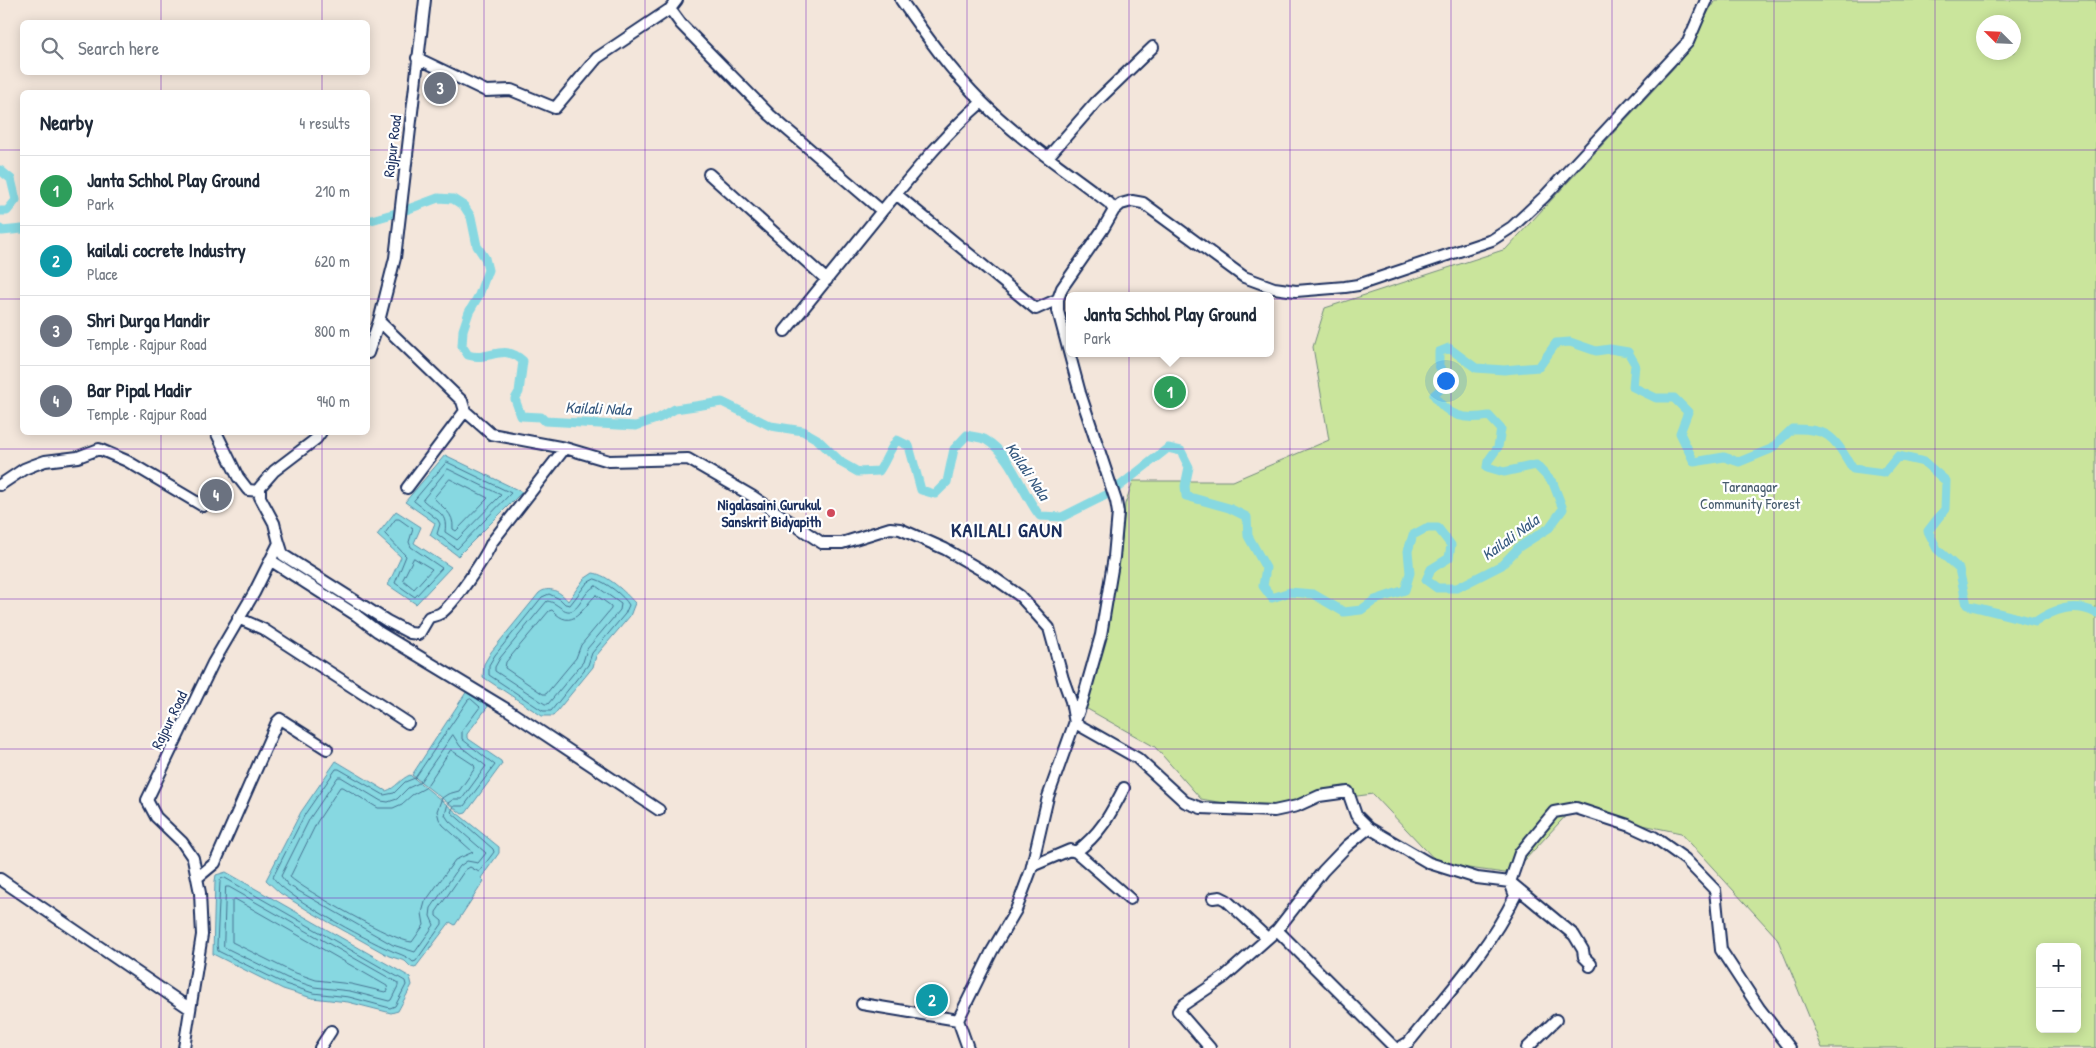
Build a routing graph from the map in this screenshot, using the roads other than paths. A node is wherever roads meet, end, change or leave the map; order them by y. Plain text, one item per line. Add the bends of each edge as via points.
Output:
1 (425, 0) edge
2 (677, 0) edge
3 (901, 0) edge
4 (1706, 0) edge
5 (670, 9) junction
6 (1153, 47) dead end
7 (418, 58) junction
8 (982, 102) junction
9 (1048, 157) junction
10 (709, 174) dead end
11 (896, 194) junction
12 (1114, 210) junction
13 (882, 211) junction
14 (827, 280) junction
15 (1058, 299) junction
16 (380, 321) junction
17 (785, 331) dead end
18 (1066, 341) edge
19 (370, 348) edge
20 (1070, 357) edge
21 (465, 411) junction
22 (217, 435) edge
23 (316, 435) edge
24 (565, 448) junction
25 (0, 485) edge
26 (407, 488) dead end
27 (260, 491) junction
28 (203, 506) dead end
29 (277, 536) junction
30 (270, 560) junction
31 (238, 618) junction
32 (408, 723) dead end
33 (1074, 723) junction
34 (327, 748) dead end
35 (1124, 788) dead end
36 (659, 810) dead end
37 (1369, 828) junction
38 (1076, 852) junction
39 (1032, 866) junction
40 (197, 878) junction
41 (1, 881) edge
42 (1510, 882) junction
43 (1213, 898) dead end
44 (1130, 899) dead end
45 (1277, 930) junction
46 (1267, 938) junction
47 (1590, 966) dead end
48 (862, 1004) dead end
49 (189, 1008) junction
50 (958, 1020) junction
51 (1556, 1020) dead end
52 (331, 1031) dead end
53 (184, 1048) edge
54 (320, 1048) edge
55 (968, 1048) edge
56 (1210, 1048) edge
57 (1397, 1048) edge
58 (1528, 1048) edge
59 (1790, 1048) edge

1 - 7 street, Rajpur Road
2 - 5 street
3 - 8 street via 939,54
4 - 12 street via 1688,42 1544,197 1512,227 1492,240 1345,288 1296,291 1274,288 1244,277 1143,203 1132,201
5 - 7 street via 597,58 555,108 512,90 486,91
5 - 13 street via 770,115
6 - 9 street via 1096,102
7 - 16 street, Rajpur Road via 395,258
8 - 9 street
8 - 11 street via 934,148
9 - 12 street
10 - 14 street
11 - 13 street
11 - 15 street via 1036,309
12 - 15 street
13 - 14 street
14 - 17 street
15 - 18 street
16 - 19 street, Rajpur Road
16 - 21 street via 462,401
20 - 33 street via 1118,513 1101,635
21 - 24 street via 491,434
21 - 26 street
22 - 27 street via 238,477 248,490
23 - 27 street via 274,471
24 - 29 street via 492,542 484,559 458,594 440,614 429,617 419,634 387,621 283,555
24 - 33 street via 609,461 688,459 752,496 822,543 842,543 890,528 900,529 945,549 1020,596 1049,628 1071,701
25 - 28 street via 24,469 45,461 78,457 99,450 126,461
27 - 29 street
29 - 30 street, Rajpur Road via 279,543
30 - 31 street, Rajpur Road
30 - 36 street
31 - 32 street via 263,629
31 - 40 street, Rajpur Road via 147,800 156,817 182,842 193,858
33 - 37 street via 1137,758 1185,802 1201,808 1274,811 1319,796 1348,792 1356,815
33 - 39 street via 1048,797
34 - 40 street via 280,719 276,722 215,863
35 - 38 street via 1094,839
37 - 42 street via 1429,863 1477,878
37 - 45 street via 1323,871
38 - 39 street via 1070,850
38 - 44 street
39 - 50 street via 1016,910
40 - 49 street, Rajpur Road via 202,935
41 - 49 street
42 - 47 street via 1574,935
42 - 57 street via 1515,896 1494,934 1409,1042
42 - 59 street via 1520,853 1554,812 1576,808 1654,837 1685,859 1715,890 1721,950
43 - 46 street via 1226,900
45 - 46 street
45 - 57 street
46 - 56 street via 1223,978 1183,1004 1178,1011
48 - 50 street
49 - 53 street, Rajpur Road
50 - 55 street
51 - 58 street
52 - 54 street

